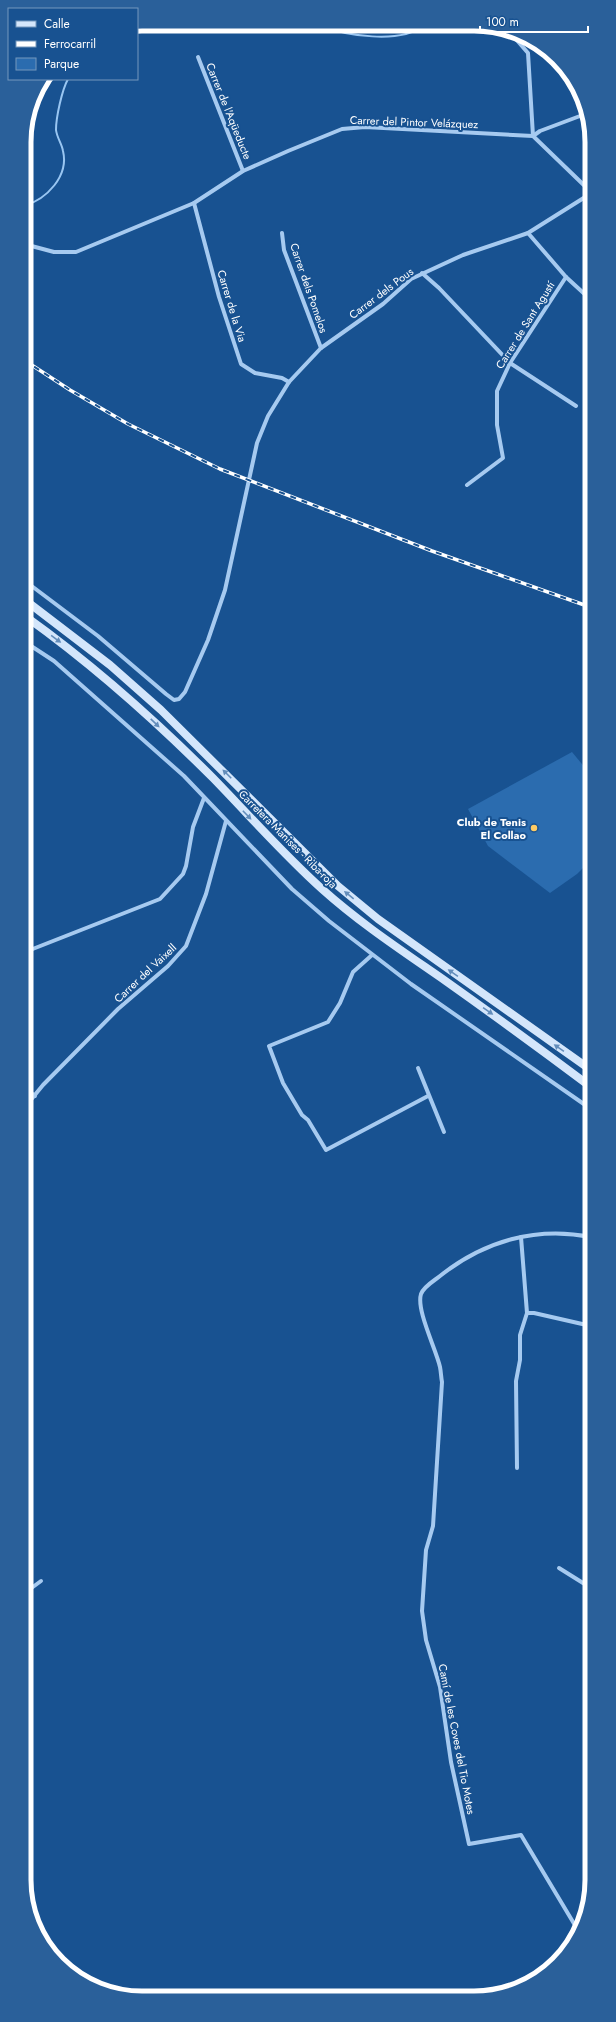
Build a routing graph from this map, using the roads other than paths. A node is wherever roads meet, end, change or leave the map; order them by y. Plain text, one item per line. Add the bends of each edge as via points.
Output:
1 (518, 40) edge
2 (198, 57) dead end
3 (582, 115) edge
4 (532, 136) junction
5 (243, 171) junction
6 (585, 186) edge
7 (585, 197) edge
8 (194, 203) junction
9 (282, 233) dead end
10 (528, 233) junction
11 (31, 246) edge
12 (422, 273) junction
13 (566, 276) junction
14 (585, 294) edge
15 (320, 348) junction
16 (510, 363) junction
17 (289, 382) junction
18 (576, 406) dead end
19 (467, 485) dead end
20 (31, 586) edge
21 (31, 605) edge
22 (31, 620) edge
23 (31, 646) edge
24 (204, 798) junction
25 (226, 822) junction
26 (31, 950) edge
27 (372, 955) junction
28 (585, 1066) edge
29 (418, 1068) dead end
30 (585, 1082) edge
31 (31, 1093) edge
32 (35, 1096) junction
33 (428, 1096) junction
34 (31, 1100) edge
35 (585, 1105) edge
36 (444, 1132) dead end
37 (585, 1236) edge
38 (521, 1237) junction
39 (527, 1313) junction
40 (585, 1324) edge
41 (518, 1468) dead end
42 (559, 1568) dead end
43 (41, 1581) dead end
44 (585, 1584) edge
45 (31, 1588) edge
46 (575, 1926) edge

1 - 4 street via 528,53
2 - 5 street, Carrer de l'Aqüeducte
3 - 4 street, Carrer del Pintor Velázquez
4 - 5 street, Carrer del Pintor Velázquez via 365,127 342,129
4 - 6 street
5 - 8 street, Carrer del Pintor Velázquez
7 - 10 street, Carrer dels Pous
8 - 11 street, Carrer del Pintor Velázquez via 76,252 54,252
8 - 17 street, Carrer de la Via via 219,297 241,364 255,373 282,378
9 - 15 street, Carrer dels Pomelos via 284,250
10 - 12 street, Carrer dels Pous via 463,255
10 - 13 street
12 - 15 street, Carrer dels Pous
12 - 16 street
13 - 14 street
13 - 16 street, Carrer de Sant Agustí
15 - 17 street, Carrer dels Pous
16 - 18 street
16 - 19 street, Carrer de Sant Agustí via 497,391 498,425 503,458
17 - 20 street, Carrer dels Pous via 268,416 257,443 225,590 208,640 185,692 179,699 174,700 166,694 98,636
28 -> 21 main road, Carretera Manises - Riba-roja via 390,928 338,886 161,710 110,665
22 -> 30 main road, Carretera Manises - Riba-roja via 72,650 149,717 213,778 296,864 349,911 387,941
23 - 24 street via 54,661 140,735
24 - 25 street
24 - 26 street via 193,827 183,874 160,899
25 - 27 street via 292,889
25 - 32 street, Carrer del Vaixell via 206,894 186,946 168,966 113,1014
27 - 33 street via 353,972 328,1022 269,1046 276,1069 302,1115 308,1120 326,1150
27 - 35 street
29 - 33 street
31 - 32 street
32 - 34 street, Carrer del Vaixell
33 - 36 street
37 - 38 street, Camí de les Coves del Tio Motes via 568,1233
38 - 39 street
38 - 46 street, Camí de les Coves del Tio Motes via 477,1251 425,1287 421,1294 420,1306 440,1367 442,1382 433,1526 426,1550 422,1611 426,1640 440,1687 451,1762 469,1844 521,1835
39 - 40 street
39 - 41 street via 520,1335 520,1360 516,1382
42 - 44 street
43 - 45 street

